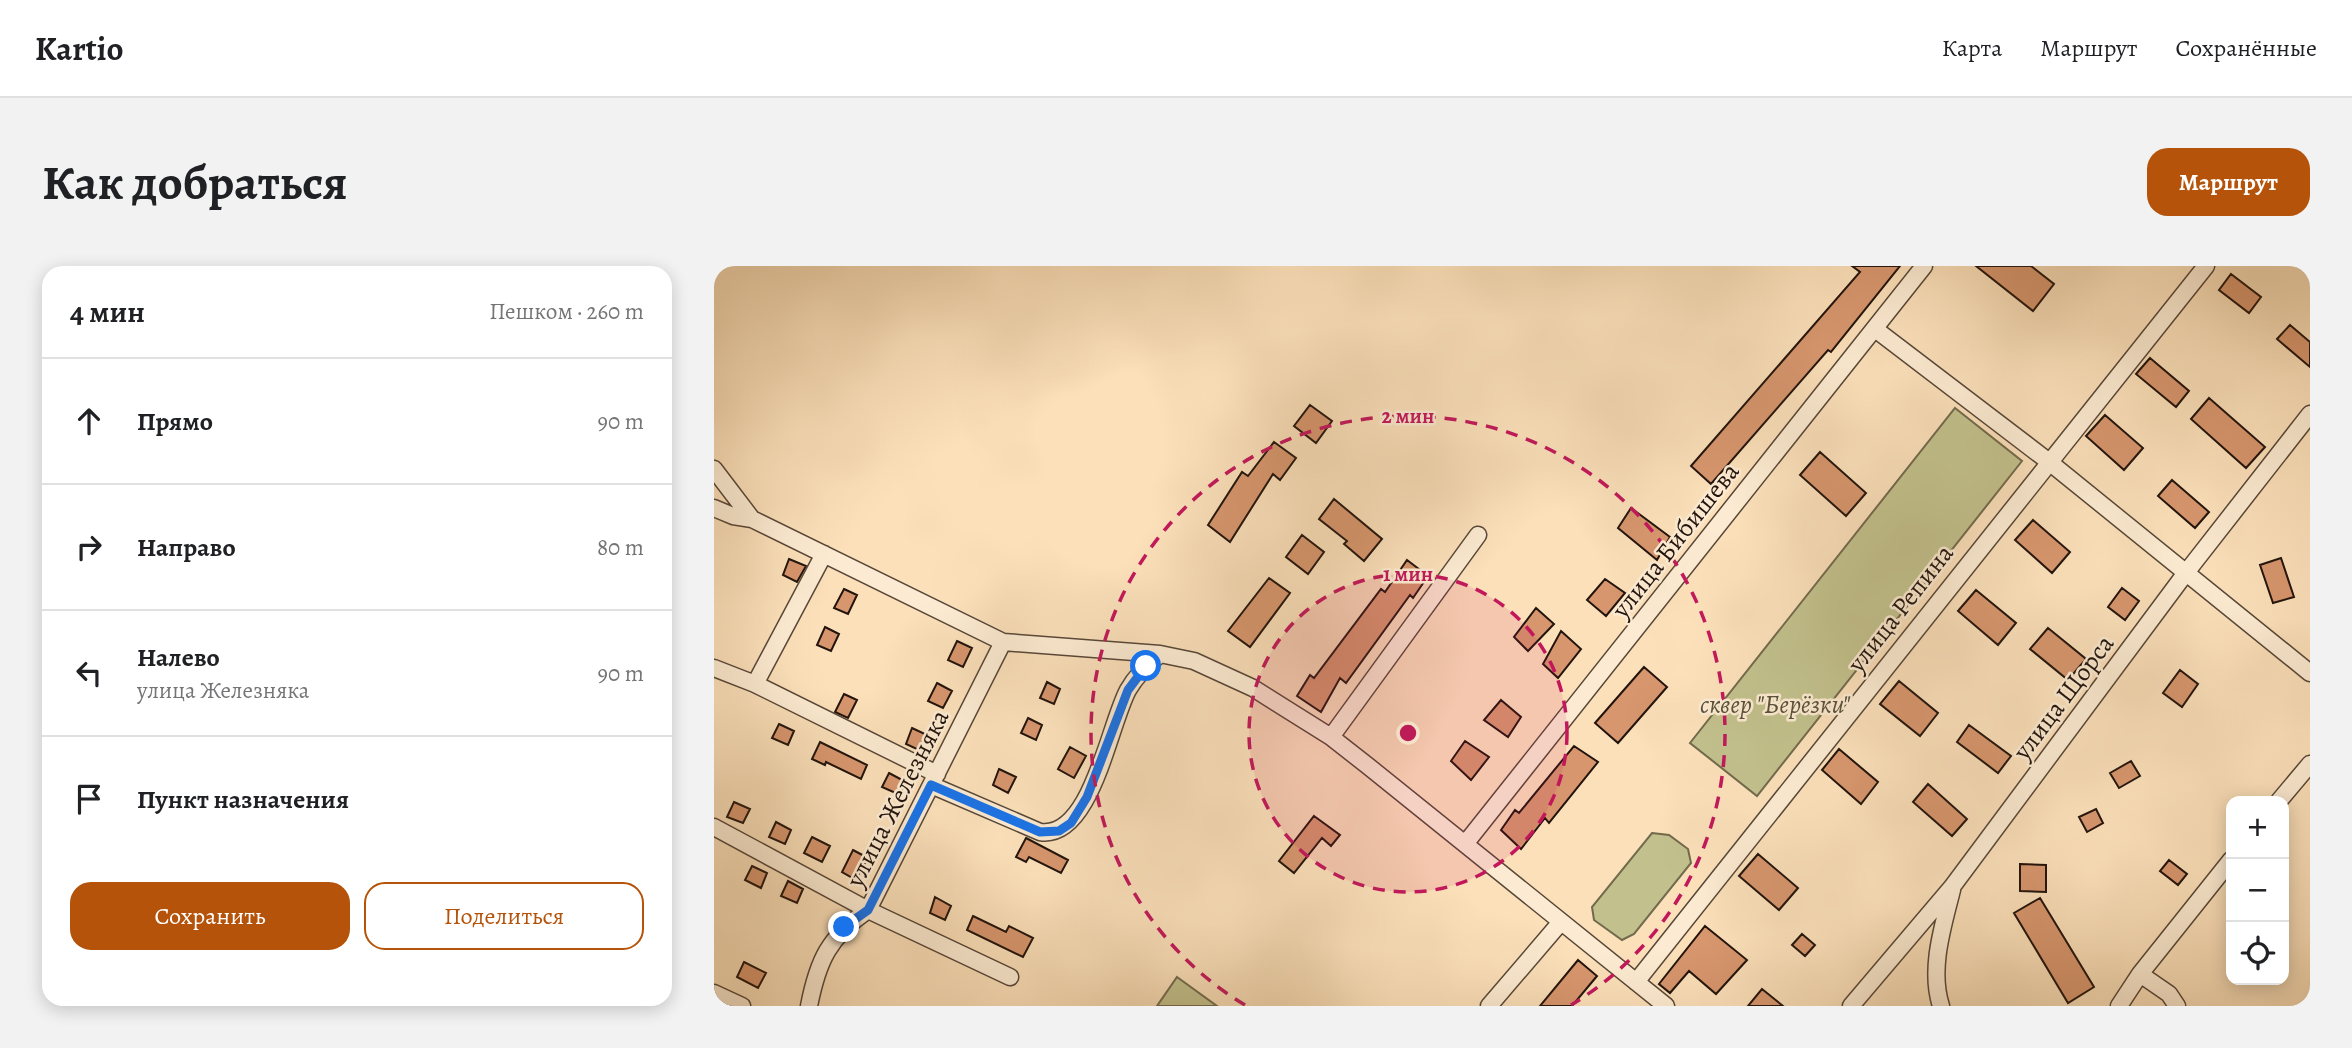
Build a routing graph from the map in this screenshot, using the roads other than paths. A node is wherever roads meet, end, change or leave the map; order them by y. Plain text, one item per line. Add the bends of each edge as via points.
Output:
1 (1923, 266) edge
2 (2206, 266) edge
3 (1875, 329) junction
4 (2310, 414) edge
5 (2048, 461) junction
6 (714, 469) edge
7 (714, 508) edge
8 (751, 519) junction
9 (1479, 535) dead end
10 (824, 554) junction
11 (2185, 574) junction
12 (1003, 642) junction
13 (1160, 654) junction
14 (714, 668) edge
15 (2310, 673) edge
16 (755, 684) junction
17 (1331, 737) junction
18 (2310, 764) edge
19 (934, 780) junction
20 (2283, 796) edge
21 (714, 827) edge
22 (1465, 844) junction
23 (2226, 866) edge
24 (1952, 887) junction
25 (868, 910) junction
26 (1560, 923) junction
27 (2140, 974) junction
28 (1010, 977) dead end
29 (1636, 982) junction
30 (714, 993) edge
31 (742, 1006) edge
32 (809, 1006) edge
33 (1489, 1006) edge
34 (1666, 1006) edge
35 (1851, 1006) edge
36 (1941, 1006) edge
37 (2119, 1006) edge
38 (2177, 1006) edge

1 - 3 street, улица Бибишева
2 - 5 street, улица Репина
3 - 5 street
3 - 22 street, улица Бибишева
4 - 11 street, улица Щорса
5 - 11 street
5 - 29 street, улица Репина
6 - 8 street
7 - 8 street
8 - 10 street
9 - 17 street
10 - 12 street
10 - 16 street
11 - 15 street
11 - 24 street, улица Щорса
12 - 13 street
12 - 19 street, улица Железняка
13 - 17 street via 1195,662 1253,688
13 - 19 street via 1128,690 1087,797 1071,823 1059,831 1040,832
14 - 16 street
16 - 19 street
17 - 22 street
18 - 20 street
19 - 25 street, улица Железняка
21 - 25 street
22 - 26 street
23 - 27 street
24 - 35 street, улица Щорса
24 - 36 street via 1939,944 1937,994
25 - 28 street
25 - 32 street, улица Железняка via 830,944
26 - 29 street
26 - 33 street
27 - 37 street
27 - 38 street via 2169,994
29 - 34 street
30 - 31 street

